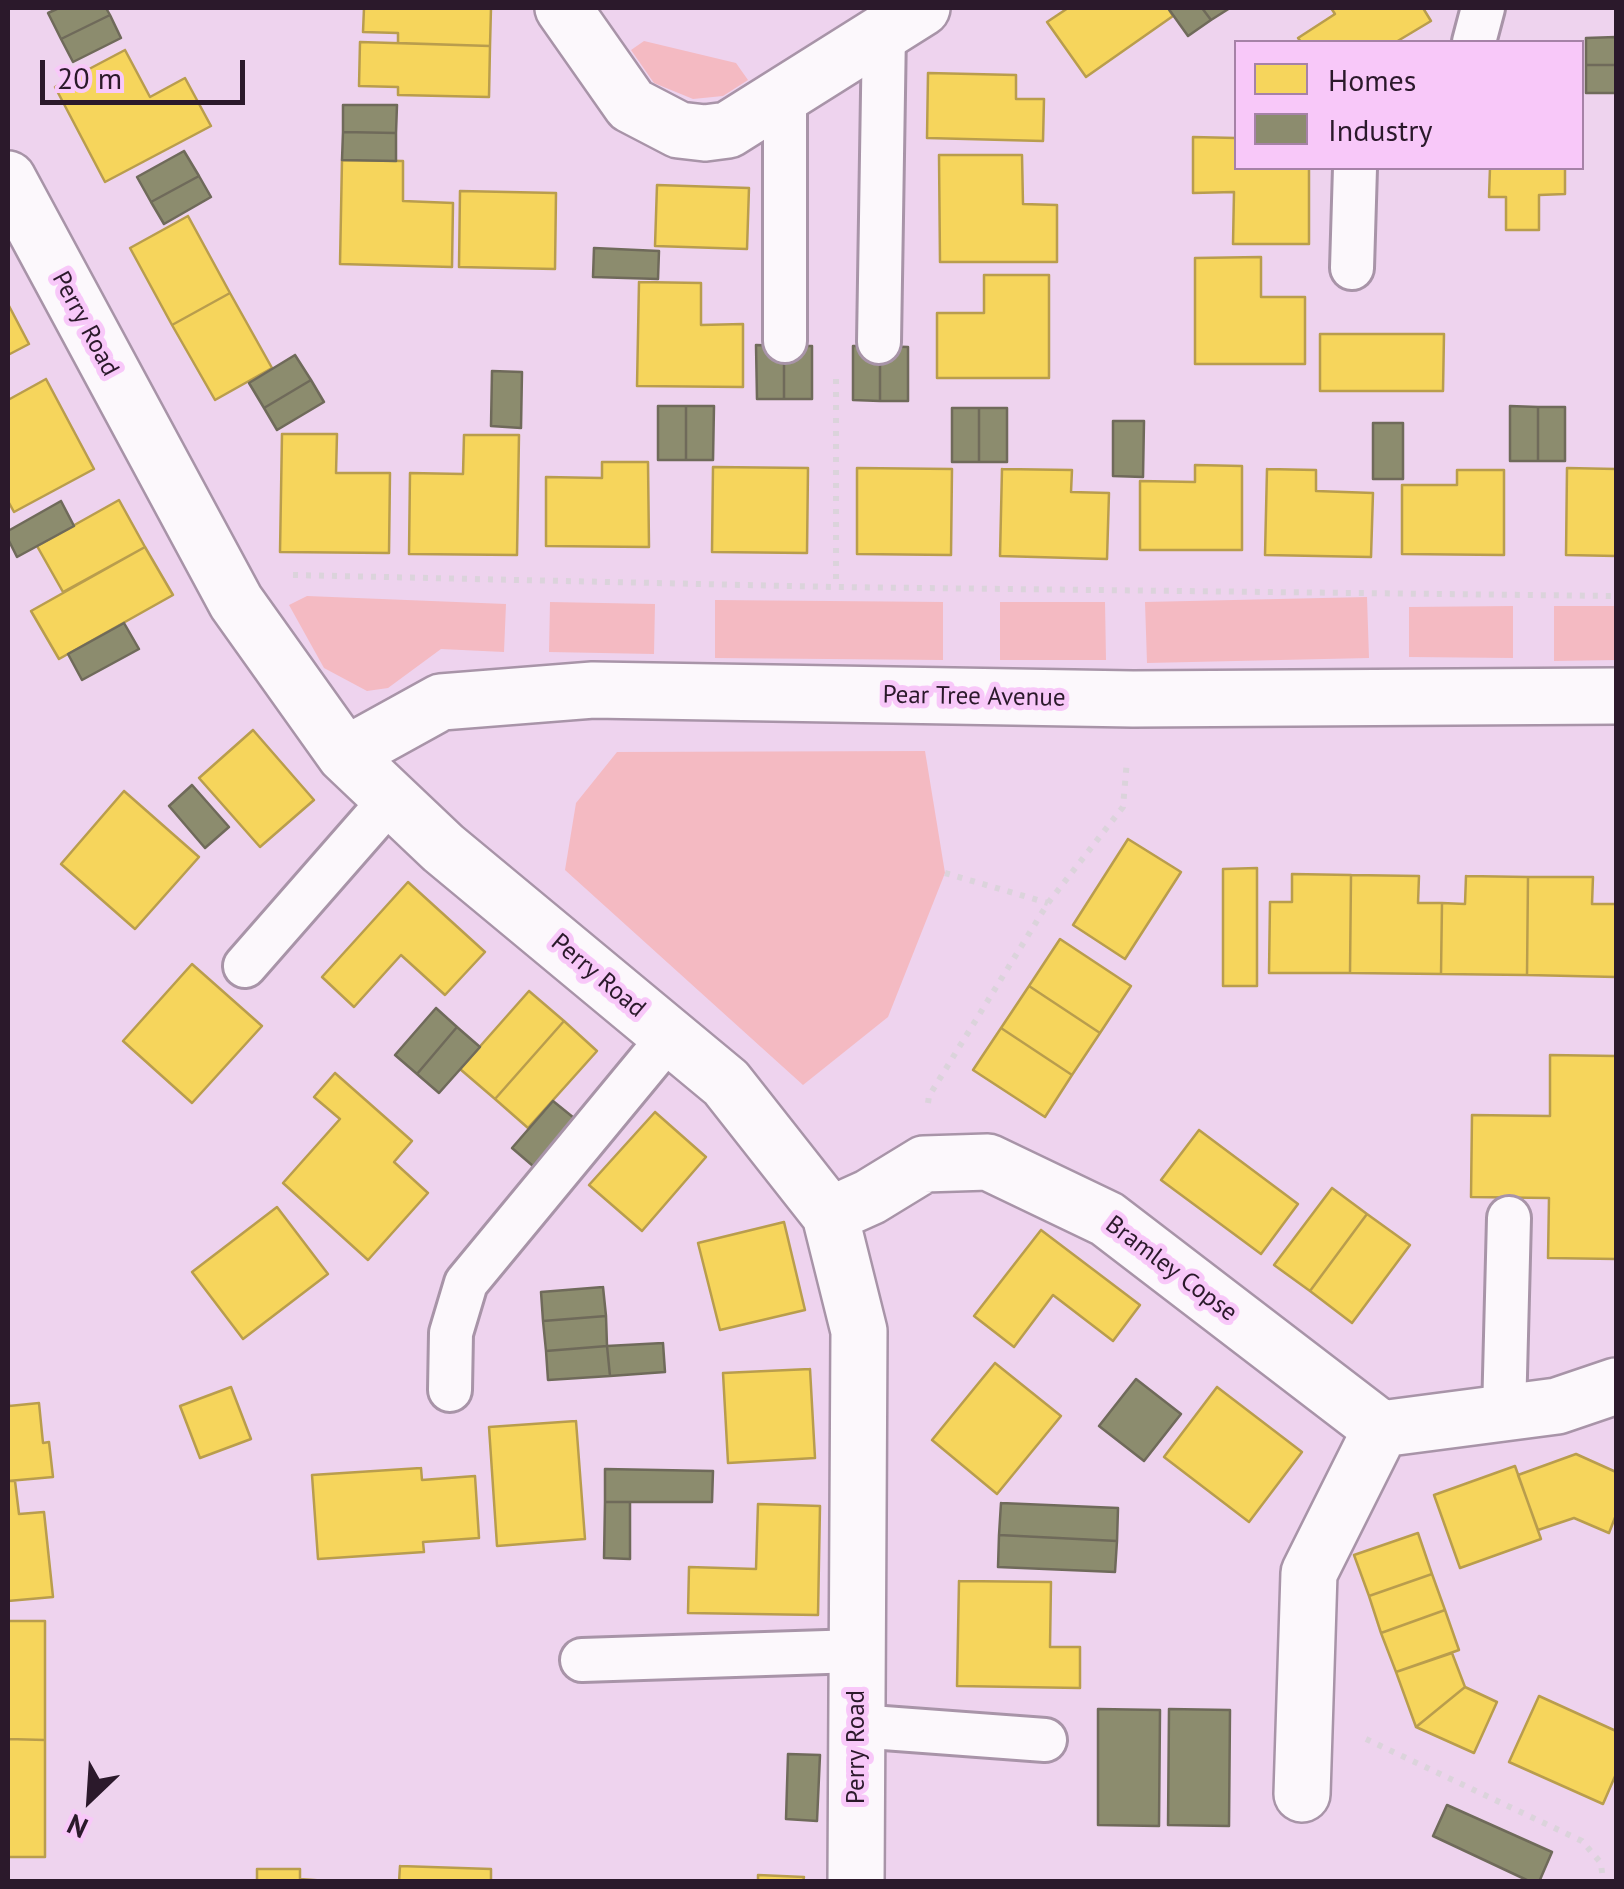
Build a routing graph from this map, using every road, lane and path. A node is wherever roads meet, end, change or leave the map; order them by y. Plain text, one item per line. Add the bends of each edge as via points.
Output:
1 (564, 8) edge
2 (1483, 8) edge
3 (903, 19) edge
4 (1475, 40) edge
5 (785, 93) junction
6 (1356, 170) edge
7 (8, 179) edge
8 (1352, 268) dead end
9 (785, 341) dead end
10 (879, 342) dead end
11 (1616, 596) edge
12 (236, 602) junction
13 (1616, 696) edge
14 (1133, 699) junction
15 (345, 755) junction
16 (392, 798) junction
17 (945, 873) dead end
18 (1048, 903) junction
19 (245, 966) dead end
20 (670, 1036) junction
21 (924, 1164) junction
22 (830, 1215) junction
23 (1509, 1218) dead end
24 (1616, 1385) edge
25 (450, 1390) dead end
26 (1504, 1414) junction
27 (1382, 1429) junction
28 (857, 1651) junction
29 (582, 1660) dead end
30 (1302, 1708) junction
31 (856, 1726) junction
32 (1045, 1740) dead end
33 (1302, 1794) dead end
34 (856, 1882) edge
35 (1604, 1882) edge

1 - 5 street via 631,105 678,130 728,130
2 - 4 lane
3 - 5 street
3 - 10 lane
5 - 9 lane
6 - 8 lane
7 - 12 street, Perry Road
11 - 12 path via 270,575
12 - 15 street, Perry Road
13 - 14 street, Pear Tree Avenue
14 - 15 street, Pear Tree Avenue via 593,690 441,702
14 - 18 path via 1123,807
15 - 16 street, Perry Road
16 - 19 lane
16 - 20 street, Perry Road
17 - 18 path
18 - 21 path via 929,1096
20 - 22 street, Perry Road via 726,1083
20 - 25 lane via 466,1283 451,1332
21 - 22 street, Bramley Copse
21 - 27 street, Bramley Copse via 988,1162 1107,1219
22 - 28 street, Perry Road via 859,1331
23 - 26 lane
24 - 26 street via 1556,1406
26 - 27 street
27 - 30 street via 1309,1573
28 - 29 lane
28 - 31 street, Perry Road
30 - 33 street
30 - 35 path via 1582,1841 1601,1862
31 - 32 lane
31 - 34 street, Perry Road

